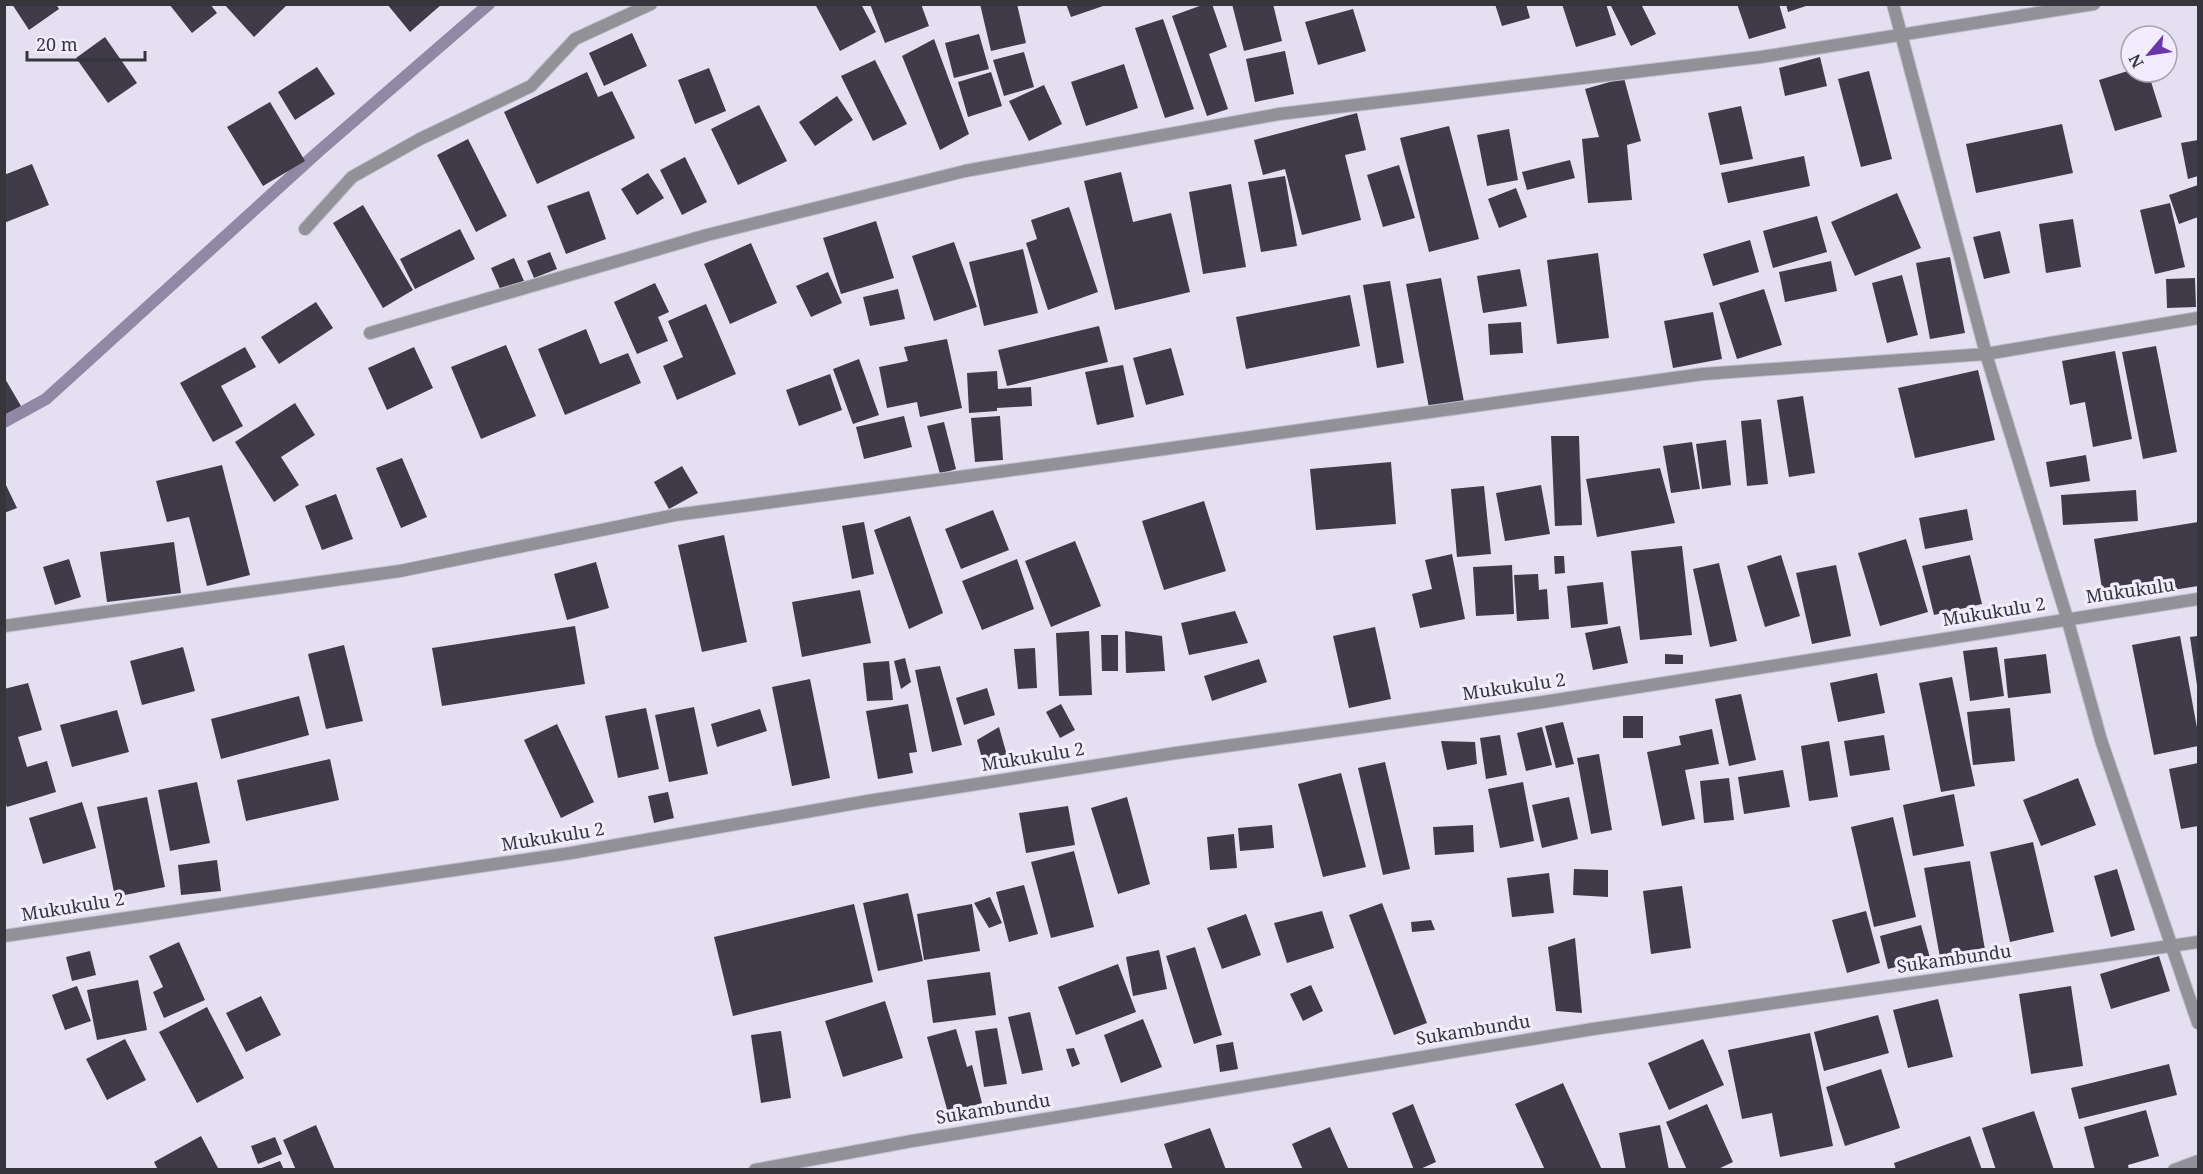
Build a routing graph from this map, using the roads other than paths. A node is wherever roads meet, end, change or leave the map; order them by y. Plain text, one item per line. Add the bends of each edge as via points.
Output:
1 (651, 4) edge
2 (1893, 4) edge
3 (2094, 4) edge
4 (1901, 36) junction
5 (305, 229) dead end
6 (2199, 318) edge
7 (370, 333) dead end
8 (1986, 354) junction
9 (2199, 599) edge
10 (2067, 618) junction
11 (4, 626) edge
12 (4, 936) edge
13 (2199, 942) edge
14 (2171, 946) junction
15 (2199, 1023) edge
16 (2199, 1161) edge
17 (755, 1170) edge
18 (2174, 1170) edge

1 - 5 street via 575,39 531,86 420,139 352,177
2 - 4 street
3 - 4 street
4 - 7 street via 1761,57 1279,114 965,171 706,235
4 - 8 street
6 - 8 street
8 - 10 street
8 - 11 street via 1679,377 675,515 400,571
9 - 10 street, Mukukulu
10 - 12 street, Mukukulu 2 via 1543,702 868,801 571,853
10 - 14 street via 2101,740
13 - 14 street, Sukambundu
14 - 15 street
14 - 17 street, Sukambundu via 1593,1029
16 - 18 street

